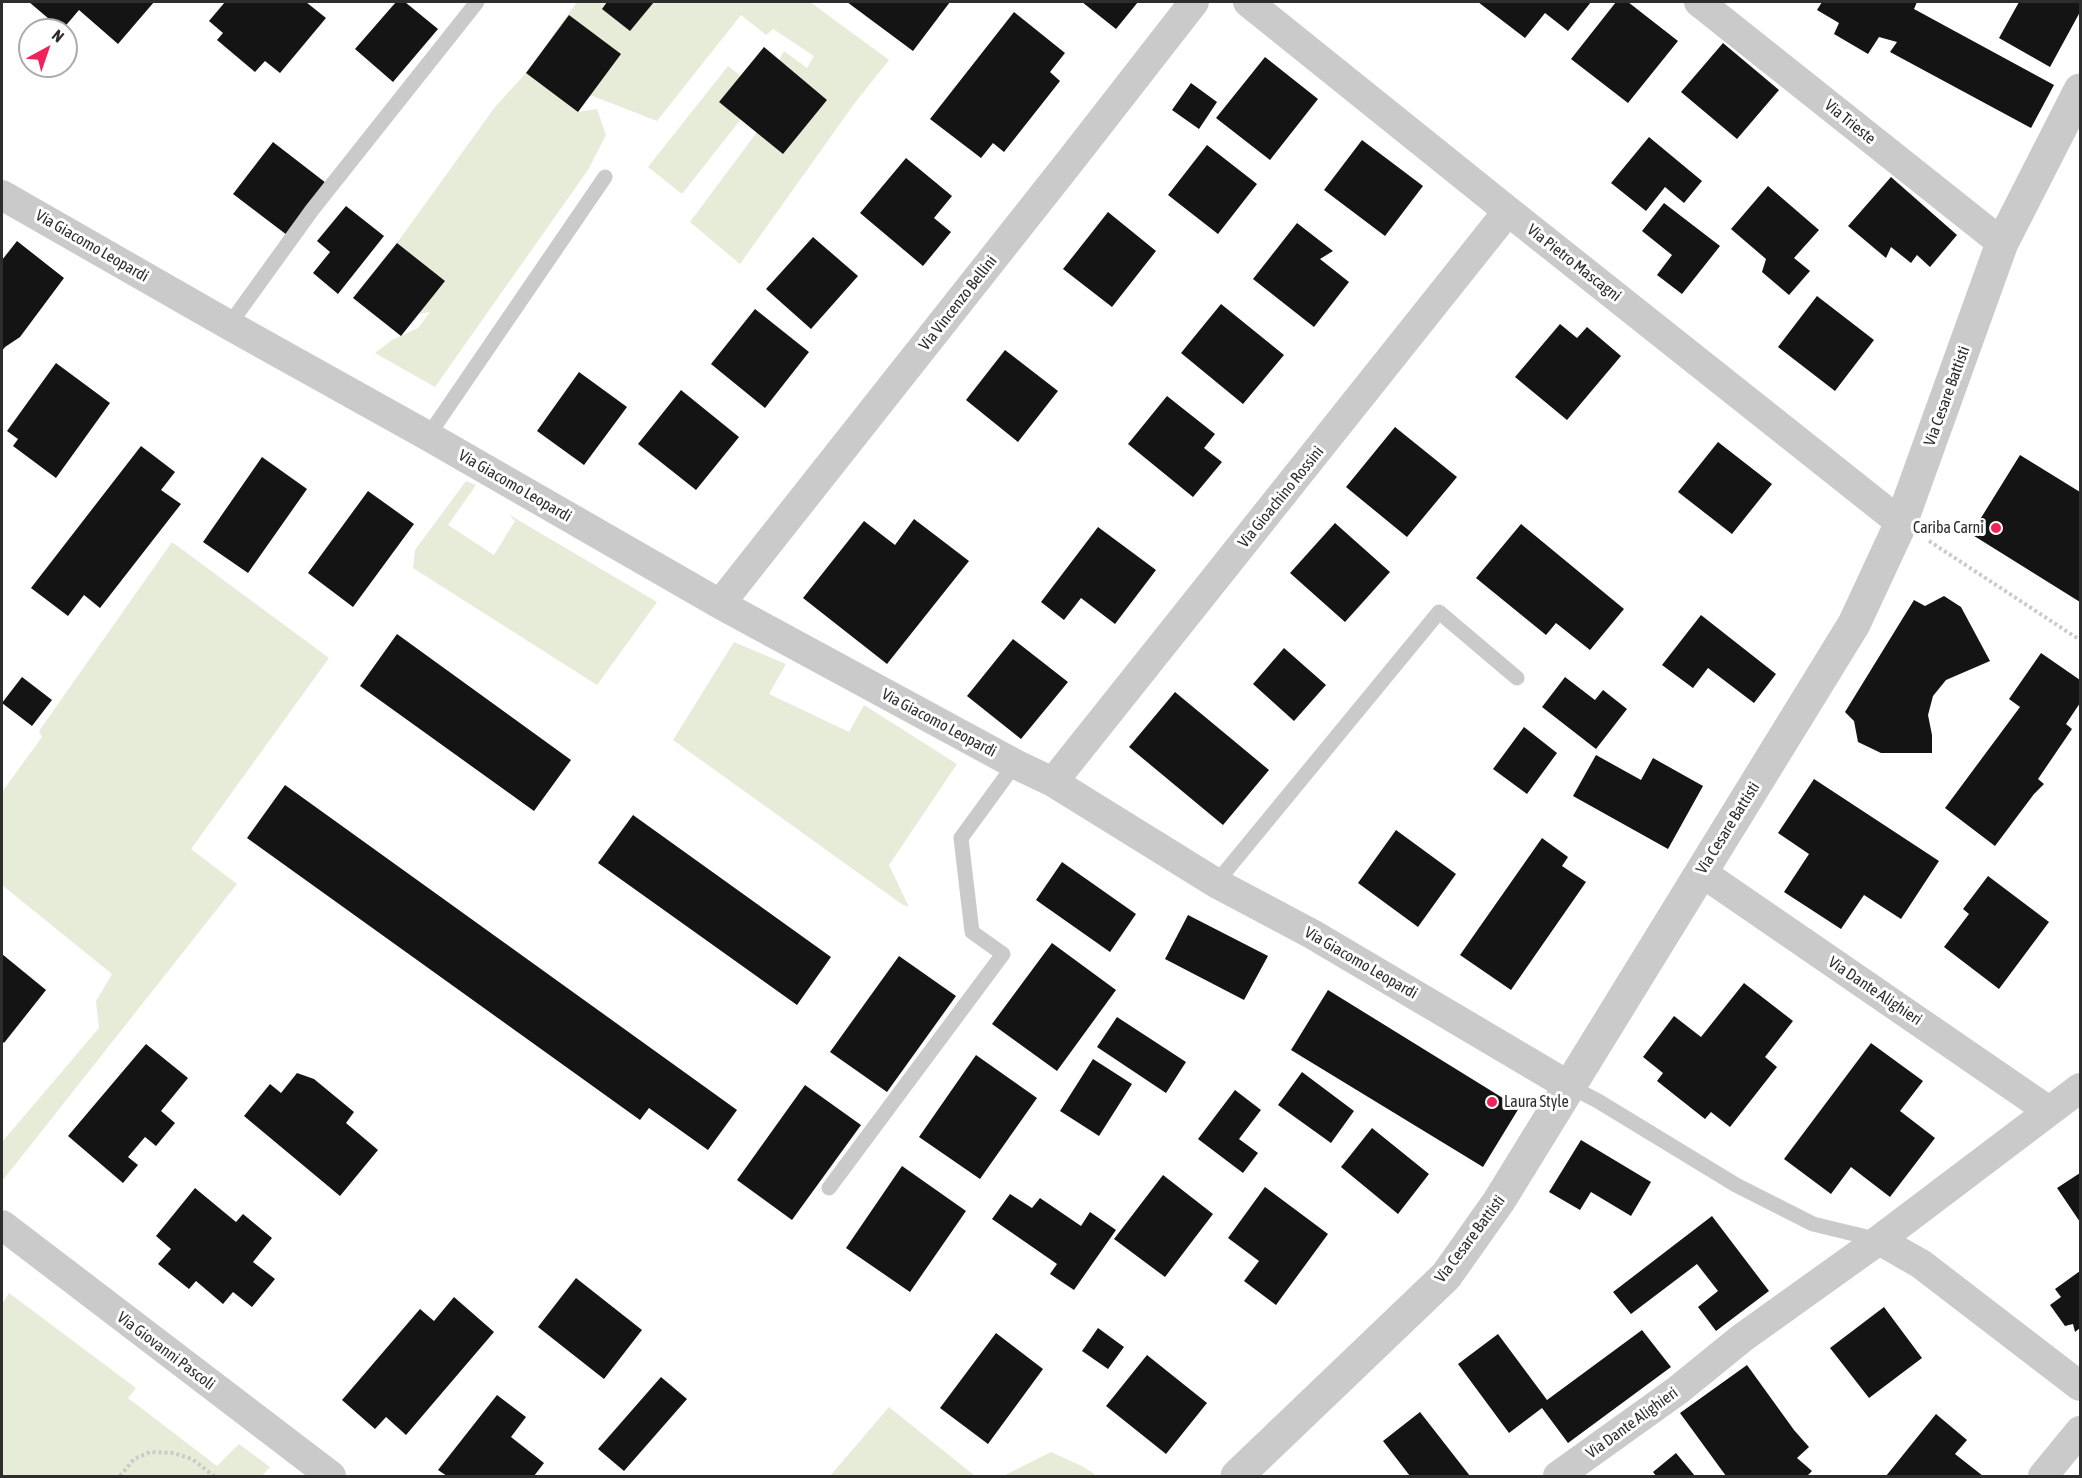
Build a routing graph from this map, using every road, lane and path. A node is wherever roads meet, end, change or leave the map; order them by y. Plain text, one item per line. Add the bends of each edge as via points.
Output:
1 (477, 2) edge
2 (1194, 2) edge
3 (1248, 2) edge
4 (1699, 2) edge
5 (2080, 90) edge
6 (605, 177) dead end
7 (2, 195) edge
8 (1508, 211) junction
9 (2002, 243) junction
10 (229, 325) junction
11 (428, 436) junction
12 (1901, 523) junction
13 (720, 604) junction
14 (2080, 640) edge
15 (1517, 678) dead end
16 (1015, 764) junction
17 (1053, 782) junction
18 (1701, 872) junction
19 (1216, 883) junction
20 (1569, 1086) junction
21 (2080, 1088) edge
22 (2049, 1111) junction
23 (829, 1188) dead end
24 (2, 1224) edge
25 (1879, 1240) junction
26 (2080, 1386) edge
27 (2080, 1431) edge
28 (120, 1476) edge
29 (214, 1476) edge
30 (331, 1476) edge
31 (1237, 1476) edge
32 (1558, 1476) edge
33 (2043, 1476) edge

1 - 10 lane via 312,210
2 - 13 street, Via Vincenzo Bellini
3 - 8 street, Via Pietro Mascagni
4 - 9 street, Via Trieste
5 - 9 street, Via Cesare Battisti
6 - 11 lane
7 - 10 street, Via Giacomo Leopardi
8 - 12 street, Via Pietro Mascagni
8 - 17 street, Via Gioachino Rossini
9 - 12 street, Via Cesare Battisti
10 - 11 street, Via Giacomo Leopardi
11 - 13 street, Via Giacomo Leopardi
12 - 14 path
12 - 18 street, Via Cesare Battisti via 1854,624
13 - 16 street, Via Giacomo Leopardi
15 - 19 lane via 1439,612
16 - 17 street, Via Giacomo Leopardi
16 - 23 lane via 961,838 972,933 1003,954
17 - 19 street, Via Giacomo Leopardi
18 - 20 street, Via Cesare Battisti
18 - 22 street, Via Dante Alighieri
19 - 20 street, Via Giacomo Leopardi via 1312,934
20 - 25 lane, Via Giacomo Leopardi via 1736,1185 1813,1224
20 - 31 street, Via Cesare Battisti via 1499,1202 1446,1276
21 - 22 street, Via Dante Alighieri
22 - 25 street, Via Dante Alighieri
24 - 30 street, Via Giovanni Pascoli
25 - 26 street via 1921,1264
25 - 32 street, Via Dante Alighieri
27 - 33 street
28 - 29 path via 134,1459 150,1452 173,1453 192,1460

